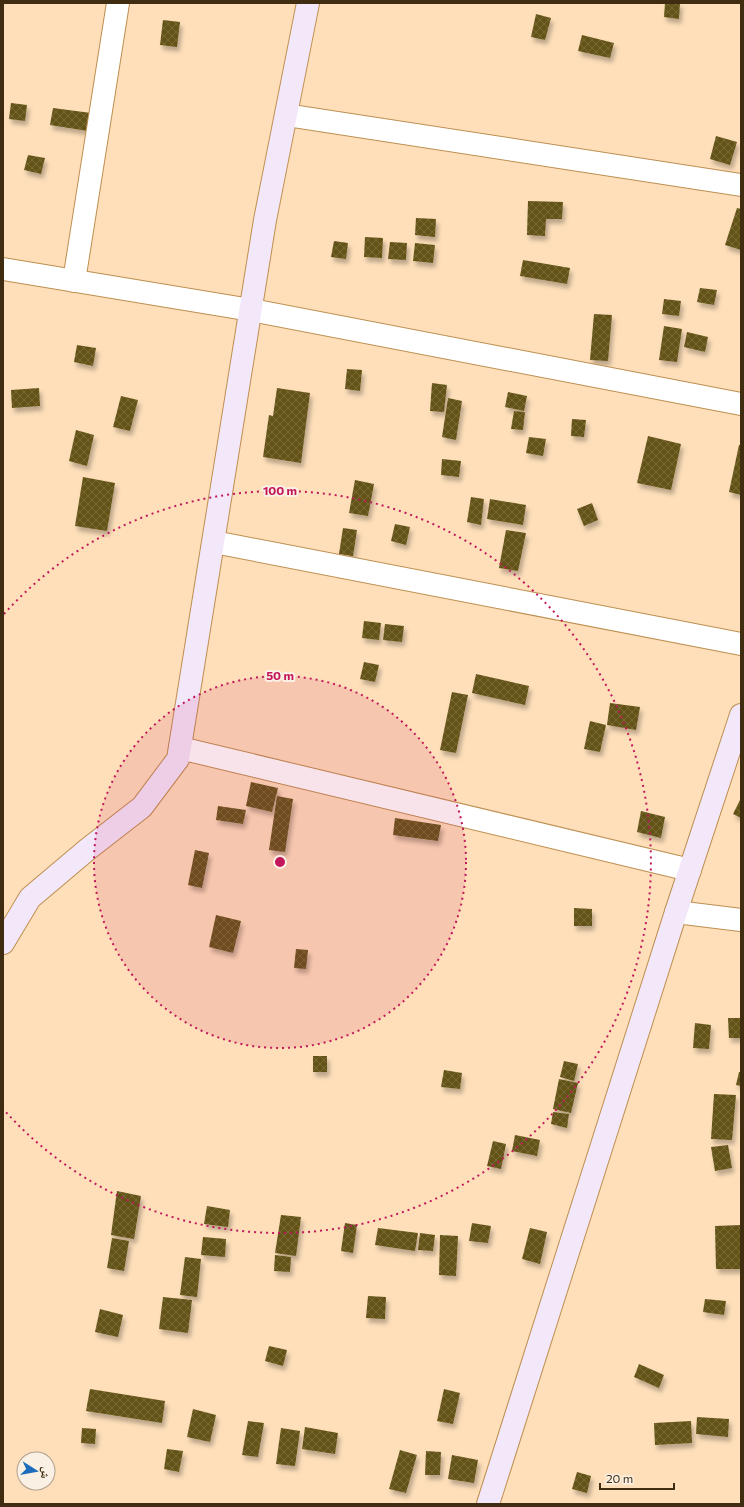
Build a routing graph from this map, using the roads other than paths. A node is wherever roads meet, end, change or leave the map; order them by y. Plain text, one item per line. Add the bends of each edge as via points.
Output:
1 (118, 3) edge
2 (308, 3) edge
3 (286, 115) junction
4 (741, 185) edge
5 (3, 269) edge
6 (74, 281) junction
7 (251, 310) junction
8 (741, 404) edge
9 (214, 542) junction
10 (741, 644) edge
11 (741, 715) edge
12 (180, 748) junction
13 (690, 870) junction
14 (676, 912) junction
15 (741, 920) edge
16 (3, 943) edge
17 (488, 1504) edge

1 - 6 street
2 - 3 street
3 - 4 street
3 - 7 street via 265,220
5 - 6 street
6 - 7 street
7 - 8 street
7 - 9 street
9 - 10 street
9 - 12 street
11 - 13 street
12 - 13 street
12 - 16 street via 178,759 142,807 30,898
13 - 14 street
14 - 15 street
14 - 17 street

